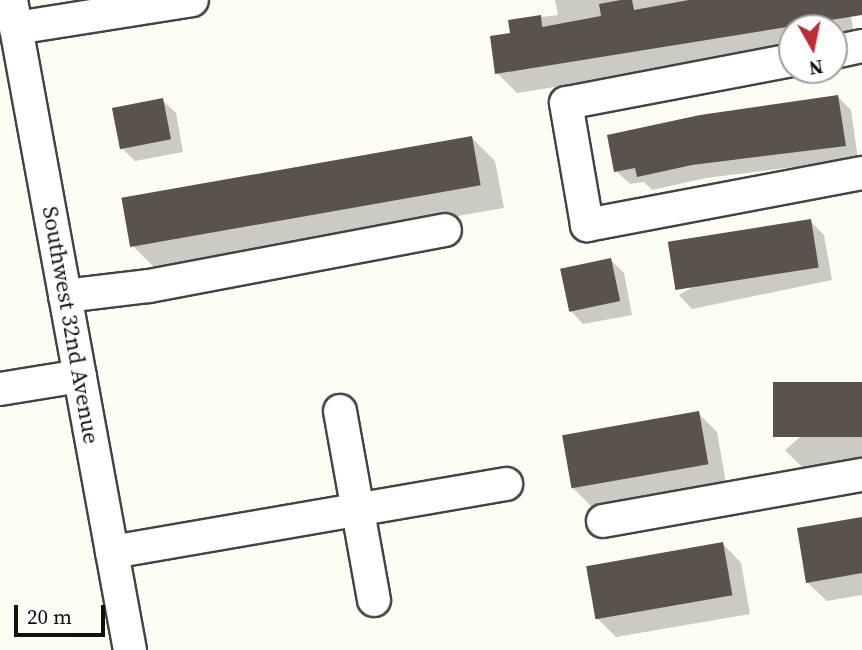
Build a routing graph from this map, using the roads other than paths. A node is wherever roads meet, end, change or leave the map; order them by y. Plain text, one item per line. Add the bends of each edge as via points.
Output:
1 (192, 0) edge
2 (111, 6) edge
3 (10, 12) edge
4 (778, 63) edge
5 (862, 173) edge
6 (445, 230) dead end
7 (65, 296) junction
8 (80, 376) junction
9 (0, 389) edge
10 (340, 411) dead end
11 (862, 475) edge
12 (506, 484) dead end
13 (357, 510) junction
14 (603, 521) dead end
15 (112, 552) junction
16 (374, 600) dead end
17 (130, 650) edge

1 - 2 street
2 - 3 street
3 - 7 street, Southwest 32nd Avenue
4 - 5 street via 566,103 587,225
6 - 7 street via 149,286
7 - 8 street, Southwest 32nd Avenue
8 - 9 street
8 - 15 street, Southwest 32nd Avenue
10 - 13 street
11 - 14 street
12 - 13 street
13 - 15 street
13 - 16 street
15 - 17 street, Southwest 32nd Avenue

